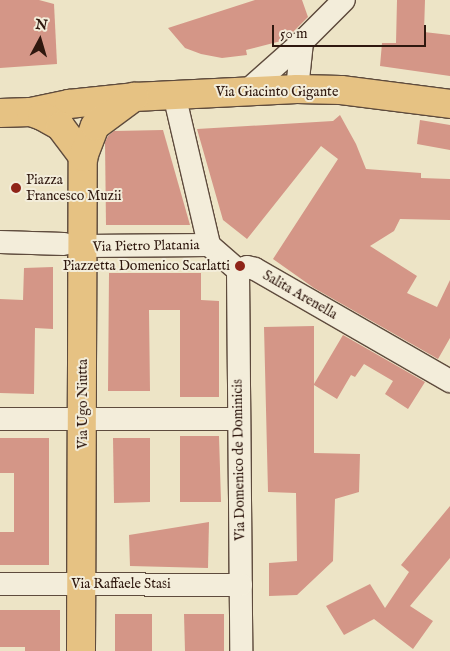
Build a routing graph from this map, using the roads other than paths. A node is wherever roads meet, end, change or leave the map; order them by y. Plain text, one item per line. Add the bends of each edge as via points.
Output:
1 (344, 0) edge
2 (302, 42) junction
3 (297, 89) junction
4 (248, 90) junction
5 (174, 94) junction
6 (134, 97) junction
7 (450, 104) edge
8 (31, 112) junction
9 (0, 113) edge
10 (83, 157) junction
11 (0, 242) edge
12 (73, 245) junction
13 (209, 245) junction
14 (238, 270) junction
15 (450, 381) edge
16 (0, 418) edge
17 (83, 420) junction
18 (238, 420) junction
19 (0, 584) edge
20 (81, 584) junction
21 (241, 585) junction
22 (81, 651) edge
23 (241, 651) edge

1 - 2 street
2 - 3 street
2 - 4 street
3 - 4 main road, Via Giacinto Gigante
3 - 7 main road, Via Giacinto Gigante via 341,90
4 - 5 main road, Via Giacinto Gigante
5 - 6 main road, Via Giacinto Gigante
5 - 13 street
6 - 8 main road, Via Giacinto Gigante via 68,104
6 - 10 main road via 96,126
8 - 9 main road
8 - 10 main road via 60,126
10 - 12 main road, Via Ugo Niutta
11 - 12 street
12 - 13 street, Via Pietro Platania
12 - 17 main road, Via Ugo Niutta
13 - 14 street
14 - 15 street, Salita Arenella via 255,269
14 - 18 street, Via Domenico de Dominicis
16 - 17 street
17 - 18 street
17 - 20 main road, Via Ugo Niutta
18 - 21 street, Via Domenico de Dominicis
19 - 20 street, Via Raffaele Stasi
20 - 21 street, Via Raffaele Stasi
20 - 22 main road, Via Ugo Niutta
21 - 23 street, Via Domenico de Dominicis

